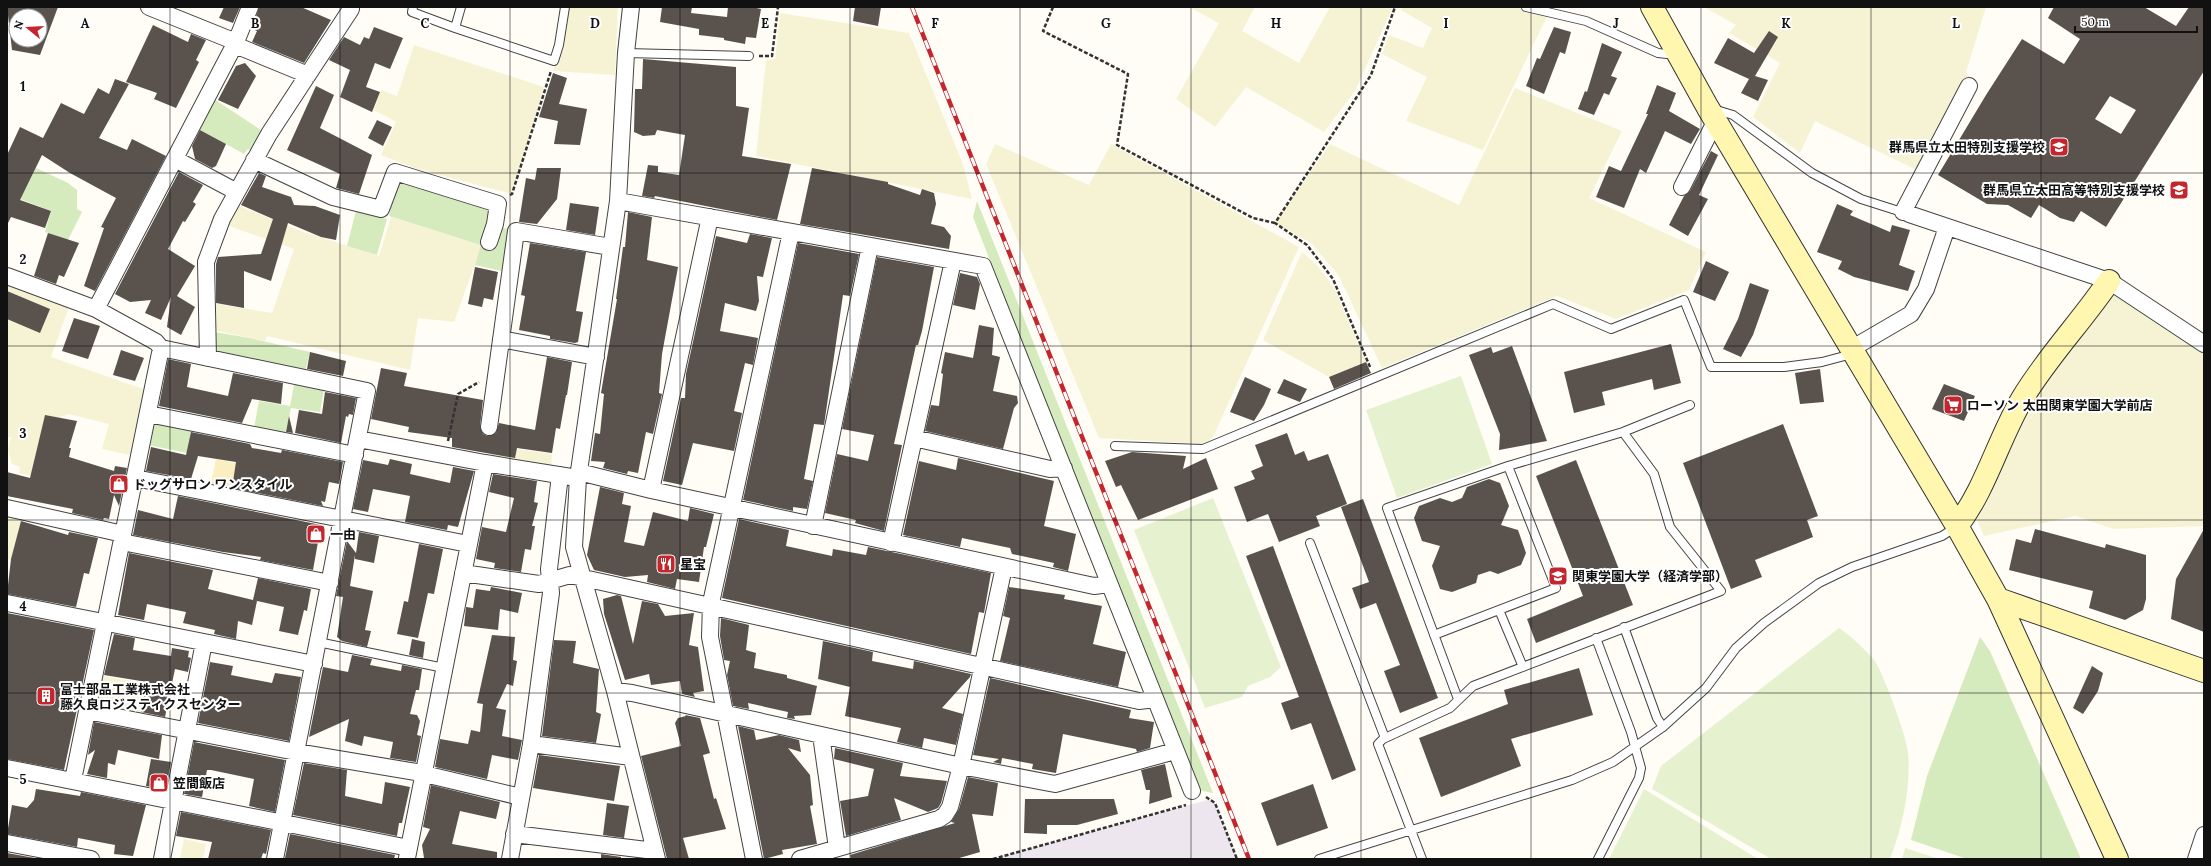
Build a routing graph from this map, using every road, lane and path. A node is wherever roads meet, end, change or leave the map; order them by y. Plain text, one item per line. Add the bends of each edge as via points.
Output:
1 (149, 7) edge
2 (250, 7) edge
3 (413, 7) edge
4 (461, 7) edge
5 (565, 7) edge
6 (631, 7) edge
7 (778, 7) edge
8 (1053, 7) edge
9 (1395, 7) edge
10 (1526, 7) edge
11 (1652, 7) edge
12 (351, 8) dead end
13 (455, 28) junction
14 (235, 43) junction
15 (626, 53) junction
16 (749, 56) joint
17 (1680, 56) junction
18 (554, 61) junction
19 (308, 75) junction
20 (1969, 86) dead end
21 (1712, 114) junction
22 (175, 159) junction
23 (254, 160) junction
24 (1682, 187) dead end
25 (237, 192) junction
26 (618, 201) junction
27 (498, 204) junction
28 (1906, 213) junction
29 (710, 217) junction
30 (495, 224) junction
31 (1275, 224) junction
32 (1947, 227) junction
33 (516, 231) junction
34 (791, 232) junction
35 (489, 242) dead end
36 (870, 246) junction
37 (611, 247) junction
38 (953, 261) junction
39 (7, 276) edge
40 (2110, 281) junction
41 (96, 309) junction
42 (501, 339) junction
43 (2204, 344) edge
44 (161, 348) junction
45 (1852, 351) junction
46 (596, 357) junction
47 (208, 358) junction
48 (496, 375) junction
49 (1375, 379) junction
50 (1690, 405) dead end
51 (148, 414) junction
52 (489, 428) dead end
53 (1624, 432) junction
54 (914, 438) junction
55 (1115, 446) dead end
56 (356, 447) junction
57 (424, 452) junction
58 (485, 463) junction
59 (1508, 466) junction
60 (1064, 468) junction
61 (560, 475) junction
62 (579, 475) junction
63 (135, 478) junction
64 (651, 490) junction
65 (7, 508) edge
66 (732, 508) junction
67 (342, 519) junction
68 (813, 526) junction
69 (1957, 526) junction
70 (122, 538) junction
71 (891, 543) junction
72 (1310, 543) dead end
73 (468, 544) junction
74 (1004, 567) junction
75 (463, 574) junction
76 (582, 578) junction
77 (549, 581) junction
78 (330, 583) junction
79 (1109, 584) junction
80 (1998, 599) junction
81 (7, 602) edge
82 (711, 606) junction
83 (1499, 610) junction
84 (105, 623) junction
85 (1624, 627) junction
86 (1434, 635) junction
87 (1596, 638) junction
88 (204, 642) junction
89 (318, 642) junction
90 (314, 664) junction
91 (983, 666) junction
92 (1522, 666) junction
93 (444, 668) junction
94 (2204, 671) edge
95 (615, 691) junction
96 (1458, 698) junction
97 (1155, 699) junction
98 (87, 711) junction
99 (725, 713) junction
100 (1663, 727) junction
101 (187, 731) junction
102 (821, 736) junction
103 (1385, 738) junction
104 (531, 744) junction
105 (1635, 746) junction
106 (1175, 751) junction
107 (296, 752) junction
108 (631, 757) junction
109 (961, 766) junction
110 (7, 768) edge
111 (424, 775) junction
112 (73, 780) junction
113 (1192, 791) junction
114 (521, 797) junction
115 (173, 802) junction
116 (282, 823) junction
117 (1411, 830) junction
118 (514, 834) junction
119 (2204, 835) edge
120 (7, 843) edge
121 (837, 848) junction
122 (408, 854) edge
123 (656, 855) edge
124 (91, 859) edge
125 (162, 859) edge
126 (275, 859) edge
127 (510, 859) edge
128 (754, 859) edge
129 (800, 859) edge
130 (994, 859) edge
131 (1237, 859) edge
132 (1319, 859) edge
133 (1422, 859) edge
134 (1598, 859) edge
135 (2117, 859) edge
136 (2196, 859) edge

1 - 14 street
2 - 14 street
3 - 13 lane via 412,12
4 - 13 lane
5 - 18 lane
6 - 15 street
7 - 16 path via 772,56
8 - 31 path via 1043,31 1128,74 1117,145 1252,218
9 - 31 path via 1371,75
10 - 17 lane via 1586,21 1658,53
11 - 17 street
12 - 19 street
13 - 18 lane
14 - 19 street
14 - 22 street
15 - 16 lane
15 - 26 street
17 - 21 street
18 - 27 path via 512,194
19 - 23 street
20 - 28 street
21 - 24 street
21 - 28 lane via 1733,115 1819,177 1861,199
21 - 45 street
22 - 25 street
22 - 41 street
23 - 25 street
23 - 27 street via 333,197 380,209 395,172
25 - 47 street via 222,219 206,262
26 - 29 street
26 - 37 street
27 - 30 street
28 - 32 street
29 - 34 street
29 - 64 street
30 - 33 street
30 - 35 street
31 - 49 path via 1307,245 1333,279
32 - 40 street
32 - 45 street via 1926,289 1911,314
33 - 37 street
33 - 42 street
34 - 36 street
34 - 66 street
36 - 38 street
36 - 68 street
37 - 46 street
38 - 54 street
38 - 60 street via 983,266
39 - 41 street
40 - 43 street
40 - 69 street via 2022,398 1970,508
41 - 44 street via 156,342
42 - 46 street
42 - 48 street
44 - 47 street
44 - 51 street
45 - 49 lane via 1822,362 1784,367 1711,367 1684,300 1611,329 1553,304
45 - 69 street
46 - 62 street
47 - 56 street via 367,391
48 - 52 street
48 - 57 path via 489,376 458,394 449,441 426,441
49 - 55 lane via 1203,449
50 - 53 lane
51 - 56 street
51 - 63 street
53 - 59 lane
53 - 85 lane via 1654,474 1670,527 1721,591
54 - 60 street via 1050,469
54 - 71 street
56 - 57 street
56 - 67 street
57 - 58 street
58 - 61 street
58 - 73 street
59 - 83 lane via 1556,588
59 - 86 lane via 1387,508
60 - 79 street
61 - 62 street
61 - 77 street via 548,569
62 - 64 street
62 - 76 street via 574,547
63 - 67 street
63 - 70 street
64 - 66 street
65 - 70 street
66 - 68 street
66 - 82 street
67 - 73 street
67 - 78 street
68 - 71 street
69 - 80 street
69 - 100 lane via 1942,536 1852,567 1818,583 1764,623 1736,648 1706,688
70 - 78 street
70 - 84 street
71 - 74 street
72 - 103 lane
73 - 75 street
74 - 79 street via 1094,586
74 - 91 street
75 - 77 street via 539,584
75 - 93 street
76 - 77 street via 570,575
76 - 82 street
76 - 95 street
77 - 104 street via 550,593
78 - 89 street
79 - 97 street
80 - 94 street
80 - 135 street
81 - 84 street
82 - 91 street
82 - 99 street via 710,636
83 - 86 lane
83 - 92 lane
84 - 88 street
84 - 98 street
85 - 87 lane
85 - 100 lane via 1657,718
86 - 96 lane
87 - 92 lane
87 - 105 lane
88 - 90 street
88 - 101 street
89 - 90 street
89 - 93 lane
90 - 107 street
91 - 97 street via 1140,701
91 - 109 street
92 - 96 lane via 1472,686
93 - 111 street
95 - 99 street
95 - 108 street
96 - 103 lane via 1450,708
97 - 106 street
98 - 101 street
98 - 112 street
99 - 102 street
99 - 128 street
100 - 105 lane
101 - 107 street
101 - 115 street
102 - 109 street
102 - 121 street
103 - 117 lane via 1378,744
104 - 108 street
104 - 114 street
105 - 117 lane via 1613,762 1572,780
105 - 134 lane via 1641,768 1639,778
106 - 109 street via 1055,784
106 - 113 street
107 - 111 street
107 - 116 street
108 - 123 street
109 - 121 street via 950,807 939,819
110 - 112 street
111 - 114 street
111 - 122 street
112 - 115 street
113 - 130 path via 1192,803
113 - 131 path via 1216,803
114 - 118 street
115 - 116 street
115 - 125 street
116 - 122 street
116 - 126 street
117 - 132 lane
117 - 133 lane
118 - 123 street
118 - 127 street
119 - 136 street
120 - 124 street
121 - 129 street

